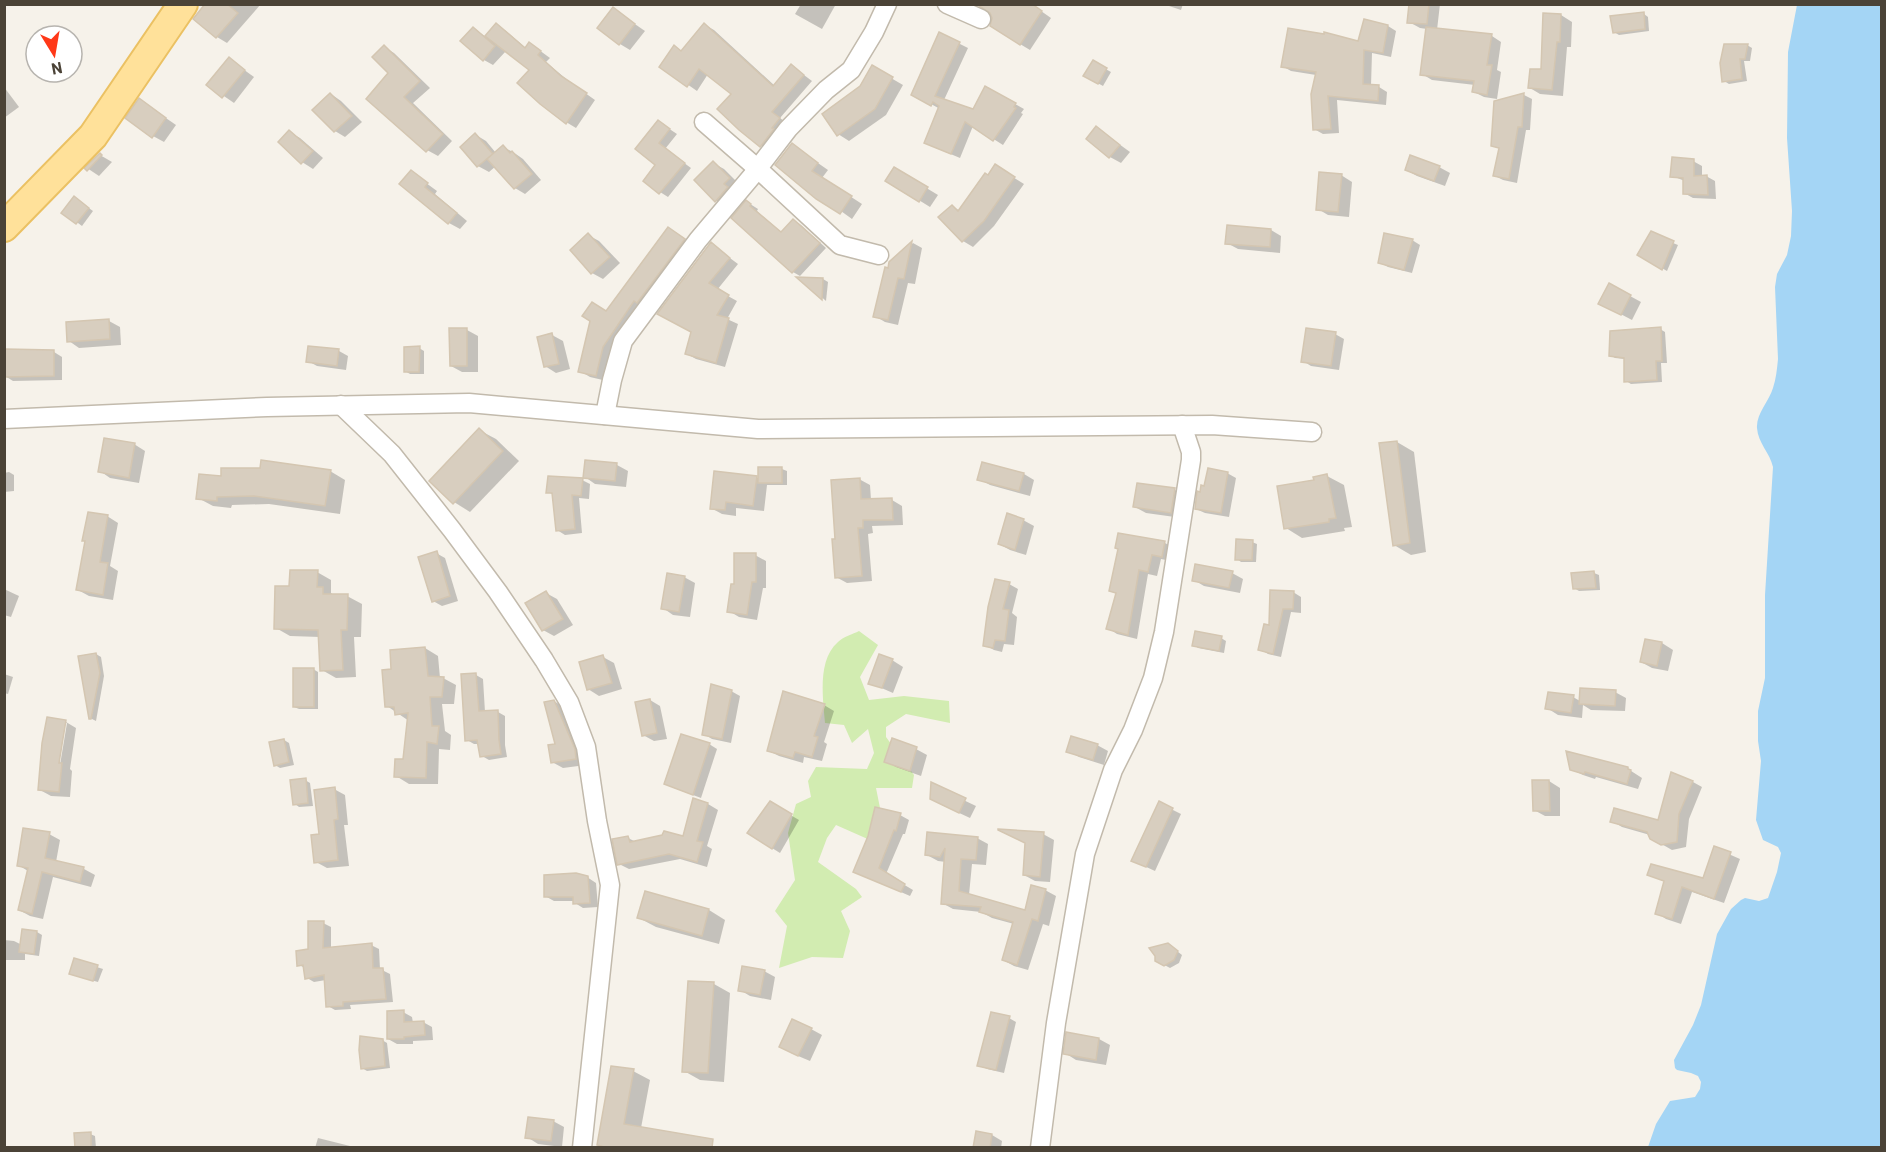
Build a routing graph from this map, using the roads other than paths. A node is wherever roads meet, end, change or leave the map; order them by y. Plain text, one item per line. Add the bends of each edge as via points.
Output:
1 (183, 4) edge
2 (887, 4) edge
3 (947, 4) edge
4 (981, 20) dead end
5 (704, 122) dead end
6 (758, 169) junction
7 (4, 227) edge
8 (879, 255) dead end
9 (341, 405) junction
10 (605, 415) junction
11 (4, 419) edge
12 (1182, 425) junction
13 (1312, 432) dead end
14 (582, 1148) edge
15 (1040, 1148) edge

1 - 7 main road via 93,136
2 - 6 street via 851,70 788,129
3 - 4 street
5 - 6 street
6 - 8 street via 840,245
6 - 10 street via 698,240 623,341
9 - 10 street via 469,403
9 - 11 street
9 - 14 street via 392,454 498,592 569,702 586,747 610,885
10 - 12 street via 758,429
12 - 13 street
12 - 15 street via 1191,460 1164,632 1153,678 1113,770 1085,854 1056,1023

